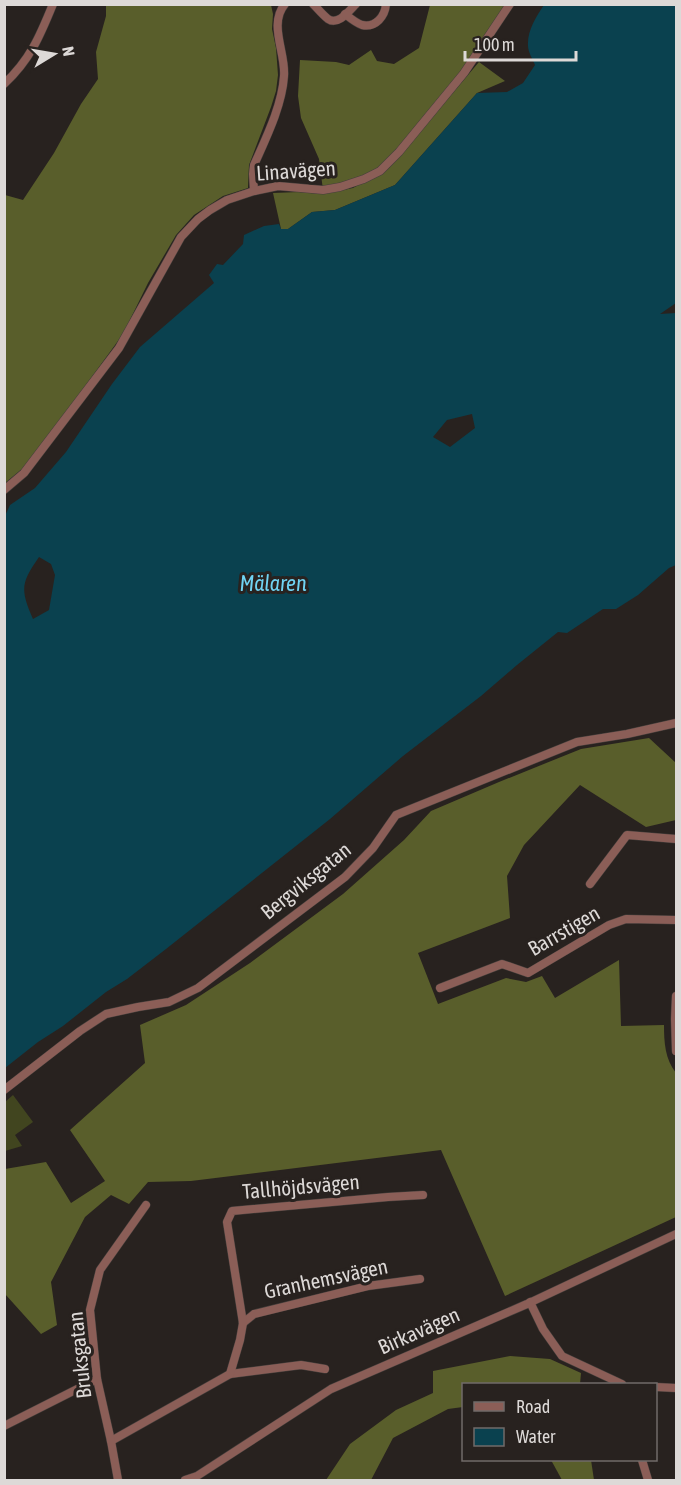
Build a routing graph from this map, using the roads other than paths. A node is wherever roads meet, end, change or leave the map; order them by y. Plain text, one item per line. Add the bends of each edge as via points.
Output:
1 (53, 4) edge
2 (285, 4) edge
3 (313, 4) edge
4 (356, 4) edge
5 (386, 4) edge
6 (510, 4) edge
7 (345, 14) junction
8 (4, 84) edge
9 (254, 190) junction
10 (4, 490) edge
11 (676, 723) edge
12 (676, 839) edge
13 (590, 884) dead end
14 (676, 920) edge
15 (440, 988) dead end
16 (676, 996) edge
17 (676, 1051) edge
18 (4, 1090) edge
19 (423, 1195) dead end
20 (146, 1205) dead end
21 (676, 1234) edge
22 (420, 1279) dead end
23 (530, 1302) junction
24 (243, 1323) junction
25 (325, 1369) dead end
26 (230, 1374) junction
27 (97, 1378) junction
28 (620, 1383) edge
29 (657, 1387) edge
30 (676, 1388) edge
31 (4, 1426) edge
32 (111, 1442) junction
33 (642, 1461) edge
34 (198, 1478) edge
35 (117, 1480) edge
36 (185, 1480) edge
37 (648, 1480) edge

1 - 8 street via 37,43
2 - 9 street via 277,22 284,61 282,92 254,165
3 - 7 street via 333,21
4 - 7 street
5 - 7 street via 379,21 366,26
6 - 9 street, Linavägen via 464,73 380,171 323,190 278,186
9 - 10 street, Linavägen via 210,210 181,237 119,348 24,473
11 - 18 street, Bergviksgatan via 577,742 396,815 373,848 345,877 198,987 169,1002 106,1014
12 - 13 street via 627,835
14 - 15 street, Barrstigen via 626,919 528,973 501,964
16 - 17 street
19 - 24 street, Tallhöjdsvägen via 232,1211 227,1222
20 - 27 street, Bruksgatan via 100,1270 90,1310
21 - 23 street, Birkavägen
22 - 24 street, Granhemsvägen via 368,1286 254,1314
23 - 28 street via 562,1356
23 - 34 street, Birkavägen via 331,1389
24 - 26 street, Tallhöjdsvägen
25 - 26 street via 301,1365
26 - 32 street
27 - 31 street
27 - 32 street, Bruksgatan
29 - 30 street
32 - 35 street, Bruksgatan
33 - 37 street
34 - 36 street, Birkavägen

